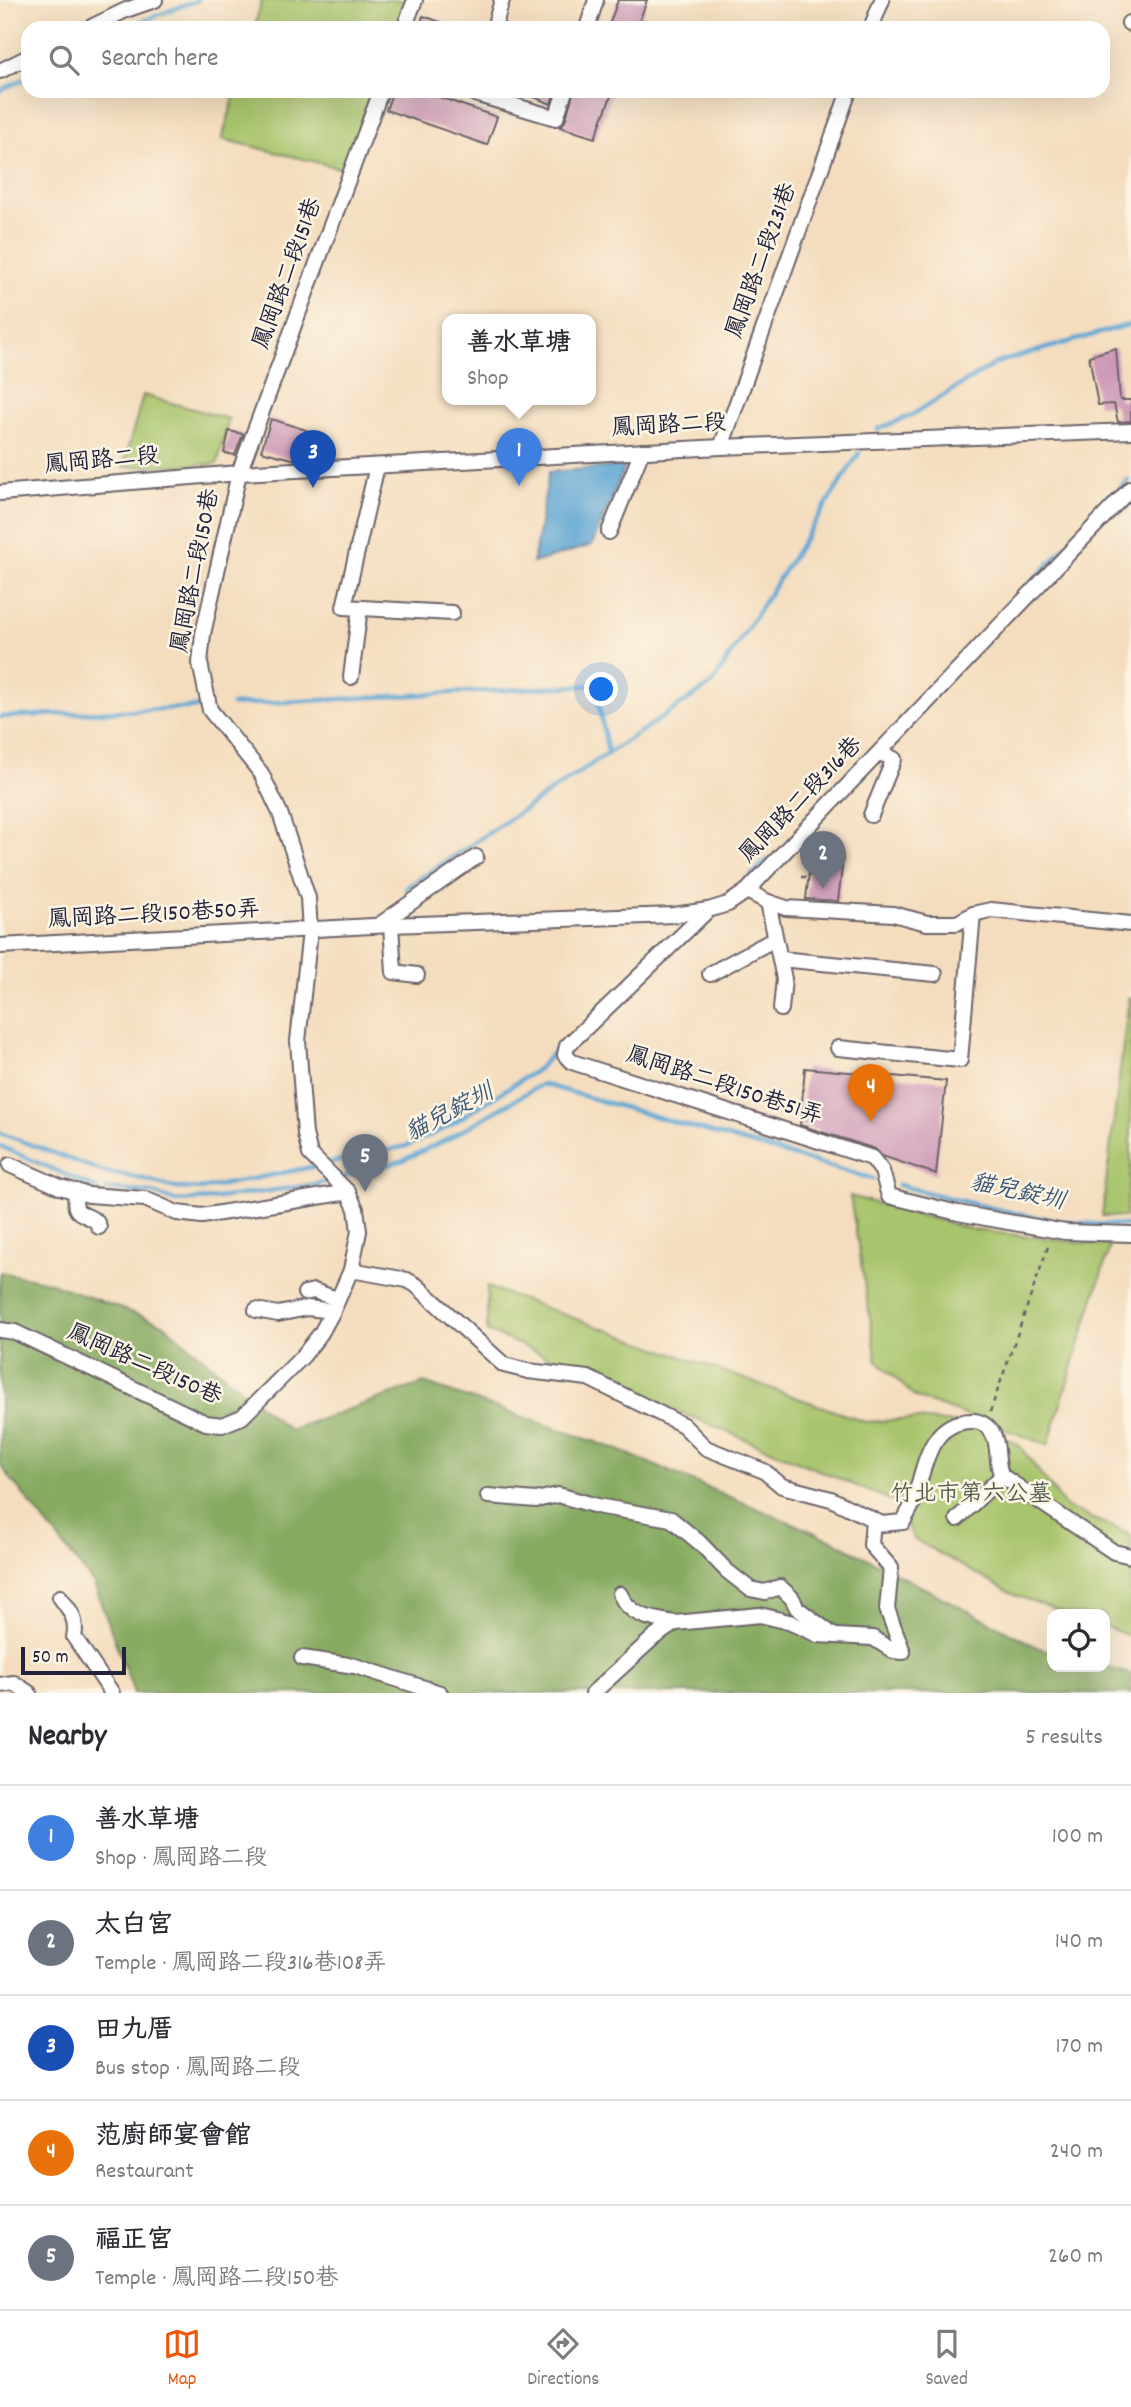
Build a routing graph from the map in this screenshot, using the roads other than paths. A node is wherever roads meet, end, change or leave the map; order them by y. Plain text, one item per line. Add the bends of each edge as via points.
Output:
1 (155, 0) edge
2 (415, 0) edge
3 (502, 0) edge
4 (596, 0) edge
5 (881, 0) edge
6 (103, 21) edge
7 (407, 21) edge
8 (496, 21) edge
9 (589, 21) edge
10 (874, 21) edge
11 (21, 60) edge
12 (0, 71) edge
13 (378, 98) edge
14 (491, 98) edge
15 (563, 98) edge
16 (846, 98) edge
17 (1131, 431) edge
18 (721, 447) junction
19 (642, 451) junction
20 (377, 466) junction
21 (239, 473) junction
22 (1131, 488) edge
23 (0, 493) edge
24 (609, 532) dead end
25 (360, 608) junction
26 (452, 613) dead end
27 (351, 677) dead end
28 (880, 753) junction
29 (871, 815) dead end
30 (476, 857) dead end
31 (747, 891) junction
32 (768, 902) junction
33 (708, 911) junction
34 (973, 914) junction
35 (1131, 924) edge
36 (384, 926) junction
37 (310, 931) junction
38 (775, 939) junction
39 (0, 946) edge
40 (780, 959) junction
41 (710, 974) dead end
42 (935, 974) dead end
43 (417, 975) dead end
44 (781, 1009) dead end
45 (838, 1048) dead end
46 (10, 1165) dead end
47 (343, 1187) junction
48 (76, 1191) junction
49 (99, 1227) dead end
50 (1131, 1234) edge
51 (351, 1270) junction
52 (305, 1293) dead end
53 (335, 1305) junction
54 (256, 1310) dead end
55 (0, 1330) edge
56 (1002, 1476) junction
57 (488, 1496) dead end
58 (957, 1519) dead end
59 (873, 1520) junction
60 (1131, 1556) edge
61 (620, 1594) dead end
62 (60, 1597) dead end
63 (675, 1623) junction
64 (832, 1635) junction
65 (302, 1658) dead end
66 (0, 1685) edge
67 (29, 1693) edge
68 (112, 1693) edge
69 (440, 1693) edge
70 (593, 1693) edge

1 - 6 street
2 - 7 street
3 - 8 street
4 - 9 street
5 - 10 street
11 - 12 street
13 - 21 street, 鳳岡路二段151巷
14 - 15 street via 556,118
16 - 18 street, 鳳岡路二段231巷
17 - 18 street, 鳳岡路二段
18 - 19 street, 鳳岡路二段
19 - 20 street, 鳳岡路二段
19 - 24 street
20 - 21 street, 鳳岡路二段
20 - 25 street via 344,607
21 - 23 street, 鳳岡路二段
21 - 37 street, 鳳岡路二段150巷 via 200,663 210,710 261,774 280,813 307,898
22 - 28 street, 鳳岡路二段316巷
25 - 26 street
25 - 27 street
28 - 29 street via 894,759
28 - 31 street, 鳳岡路二段316巷
30 - 36 street
31 - 32 street, 鳳岡路二段316巷
31 - 33 street, 鳳岡路二段150巷51弄
32 - 34 street, 鳳岡路二段316巷 via 786,908 893,914 927,923 957,923
32 - 38 street
33 - 36 street, 鳳岡路二段150巷51弄
33 - 50 street, 鳳岡路二段150巷51弄 via 567,1046 565,1055 572,1062 872,1158 883,1171 889,1196 1054,1230
34 - 35 street, 鳳岡路二段316巷 via 990,910
34 - 45 street via 960,1060
36 - 37 street, 鳳岡路二段150巷51弄
36 - 43 street via 394,972
37 - 39 street, 鳳岡路二段150巷50弄
37 - 47 street, 鳳岡路二段150巷 via 298,1041 305,1134 310,1154
38 - 40 street
38 - 41 street
40 - 42 street
40 - 44 street via 784,979
46 - 48 street
47 - 48 street via 202,1216 177,1213 145,1199
47 - 51 street, 鳳岡路二段150巷 via 356,1209 359,1231
48 - 49 street via 78,1213
51 - 53 street, 鳳岡路二段150巷
51 - 59 street via 416,1285 504,1365 589,1378 683,1425 706,1448 764,1471 782,1486 831,1499
52 - 53 street via 314,1291
53 - 54 street via 278,1314
53 - 55 street, 鳳岡路二段150巷 via 303,1356 242,1418 222,1425 206,1423 15,1332
56 - 58 street
56 - 59 street via 992,1434 977,1420 963,1421 934,1439 903,1522
56 - 60 street via 1114,1552
57 - 64 street via 536,1500 558,1495 671,1519 750,1589 765,1592 780,1587 797,1608
59 - 64 street via 871,1545 891,1568 887,1609 903,1651 893,1651 873,1638
61 - 63 street via 641,1617
62 - 68 street via 77,1627 74,1637
63 - 64 street via 760,1615 818,1635
63 - 70 street
65 - 69 street via 355,1666
66 - 67 street via 14,1683

